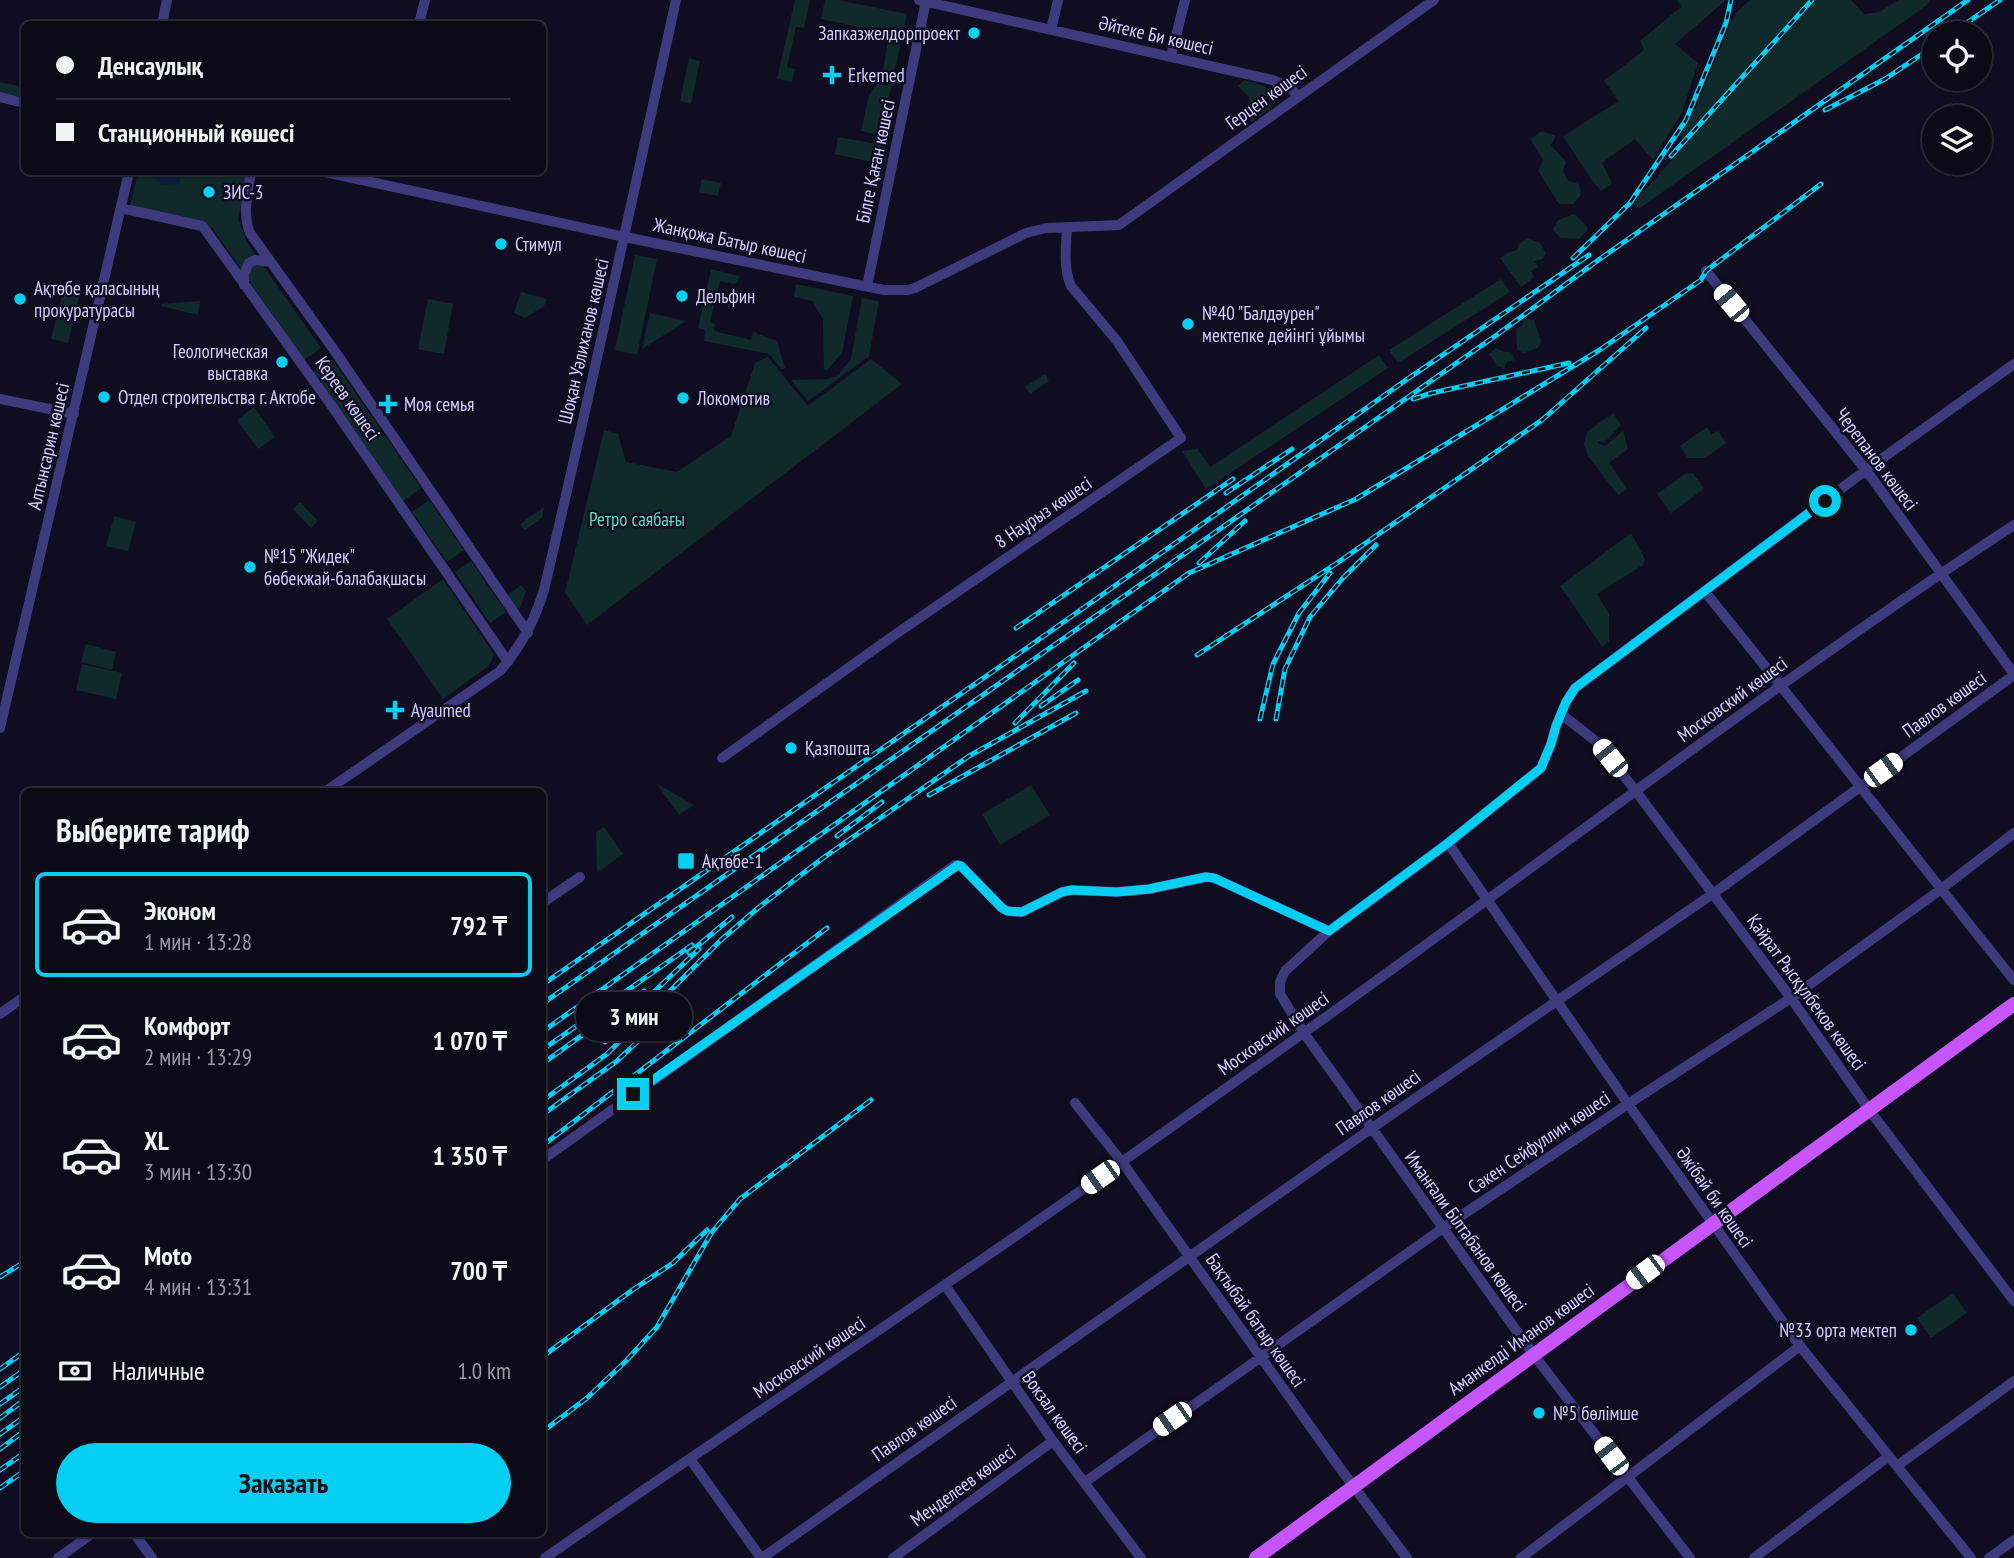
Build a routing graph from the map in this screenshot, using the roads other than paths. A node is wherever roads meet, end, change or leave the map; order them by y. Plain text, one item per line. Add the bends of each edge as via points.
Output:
1 (167, 0) edge
2 (425, 0) edge
3 (676, 0) edge
4 (1058, 0) edge
5 (1185, 0) edge
6 (1417, 0) edge
7 (1434, 0) edge
8 (923, 1) edge
9 (1413, 15) junction
10 (163, 21) edge
11 (420, 21) edge
12 (1051, 30) junction
13 (1171, 56) junction
14 (1297, 96) junction
15 (0, 97) edge
16 (21, 102) edge
17 (128, 175) edge
18 (250, 175) edge
19 (339, 175) edge
20 (384, 175) edge
21 (382, 184) junction
22 (121, 208) junction
23 (1119, 225) joint
24 (1067, 227) junction
25 (625, 237) junction
26 (271, 262) junction
27 (1706, 271) dead end
28 (244, 285) junction
29 (867, 286) junction
30 (2014, 364) edge
31 (0, 399) edge
32 (74, 414) junction
33 (1867, 470) junction
34 (2014, 525) edge
35 (1940, 573) junction
36 (1705, 592) junction
37 (528, 633) junction
38 (508, 662) junction
39 (2014, 674) edge
40 (1781, 685) junction
41 (3, 701) edge
42 (1561, 714) junction
43 (0, 728) edge
44 (722, 758) dead end
45 (1861, 786) junction
46 (330, 788) edge
47 (1636, 790) junction
48 (2014, 833) edge
49 (1448, 843) junction
50 (580, 877) dead end
51 (1940, 890) junction
52 (1714, 893) junction
53 (546, 900) edge
54 (1488, 900) junction
55 (1329, 931) junction
56 (2014, 980) edge
57 (1791, 998) junction
58 (21, 999) edge
59 (1557, 1000) junction
60 (2014, 1004) edge
61 (2, 1011) edge
62 (1304, 1033) junction
63 (1075, 1103) dead end
64 (1628, 1104) junction
65 (1870, 1111) junction
66 (1372, 1128) junction
67 (546, 1157) edge
68 (1122, 1162) junction
69 (1712, 1223) junction
70 (1443, 1228) junction
71 (1190, 1256) junction
72 (945, 1285) junction
73 (2014, 1301) edge
74 (1800, 1346) junction
75 (1533, 1354) junction
76 (1260, 1357) junction
77 (2014, 1381) edge
78 (1012, 1382) junction
79 (1053, 1441) junction
80 (690, 1460) junction
81 (1893, 1461) junction
82 (1627, 1476) junction
83 (1085, 1482) junction
84 (1353, 1486) junction
85 (87, 1537) edge
86 (137, 1537) edge
87 (2014, 1540) edge
88 (58, 1558) edge
89 (152, 1558) edge
90 (545, 1558) edge
91 (761, 1558) edge
92 (893, 1558) edge
93 (1141, 1558) edge
94 (1256, 1558) edge
95 (1407, 1558) edge
96 (1521, 1558) edge
97 (1690, 1558) edge
98 (1754, 1558) edge
99 (1970, 1558) edge
100 (1989, 1558) edge

1 - 10 street
2 - 11 street
3 - 25 street, Шоқан Уәлиханов көшесі
4 - 12 street
5 - 13 street
6 - 9 street
7 - 9 street, Герцен көшесі
8 - 12 street, Әйтеке Би көшесі
8 - 29 street, Білге Қаған көшесі
9 - 14 street, Герцен көшесі
12 - 13 street, Әйтеке Би көшесі
13 - 14 street, Әйтеке Би көшесі via 1273,80
14 - 23 street, Герцен көшесі
15 - 16 street
17 - 22 street, Алтынсарин көшесі
18 - 26 street, Кереев көшесі via 246,223
19 - 21 street, Жанқожа Батыр көшесі
20 - 21 street
21 - 25 street, Жанқожа Батыр көшесі
22 - 28 street, Кереев көшесі via 202,226
22 - 32 street, Алтынсарин көшесі
23 - 24 street, Жанқожа Батыр көшесі
24 - 29 street, Жанқожа Батыр көшесі via 1026,233 908,290
24 - 44 street, 8 Наурыз көшесі via 1071,286 1117,341 1181,438
25 - 29 street, Жанқожа Батыр көшесі
25 - 37 street, Шоқан Уәлиханов көшесі via 544,590
26 - 28 street via 249,263
26 - 37 street, Кереев көшесі
27 - 33 street, Черепанов көшесі
28 - 38 street, Кереев көшесі
30 - 33 street
31 - 32 street
32 - 41 street, Алтынсарин көшесі
33 - 35 street, Черепанов көшесі
33 - 36 street
34 - 35 street, Московский көшесі
35 - 39 street, Черепанов көшесі
35 - 40 street, Московский көшесі
36 - 40 street
36 - 42 street via 1575,688
37 - 38 street, Шоқан Уәлиханов көшесі
38 - 46 street, Шоқан Уәлиханов көшесі
39 - 45 street, Павлов көшесі
40 - 45 street
40 - 47 street, Московский көшесі
41 - 43 street, Алтынсарин көшесі
42 - 47 street, Қайрат Рысқұлбеков көшесі via 1597,742
42 - 49 street via 1541,768
45 - 51 street
45 - 52 street, Павлов көшесі
47 - 52 street, Қайрат Рысқұлбеков көшесі
47 - 54 street, Московский көшесі
48 - 51 street, Сәкен Сейфуллин көшесі
49 - 54 street, Әжібай би көшесі
49 - 55 street
50 - 53 street
51 - 56 street
51 - 57 street, Сәкен Сейфуллин көшесі
52 - 57 street, Қайрат Рысқұлбеков көшесі
52 - 59 street, Павлов көшесі
54 - 59 street, Әжібай би көшесі
54 - 62 street, Московский көшесі
55 - 62 street, Иманғали Білтабанов көшесі via 1285,971 1280,982 1280,994
55 - 67 street via 1206,877 1149,889 1072,890 1016,913 1002,908 955,865
57 - 64 street, Сәкен Сейфуллин көшесі
57 - 65 street, Қайрат Рысқұлбеков көшесі
58 - 61 street
59 - 64 street, Әжібай би көшесі
59 - 66 street, Павлов көшесі
60 - 65 main road, Аманкелді Иманов көшесі
62 - 66 street, Иманғали Білтабанов көшесі
62 - 68 street, Московский көшесі
63 - 68 street, Бақтыбай батыр көшесі
64 - 69 street, Әжібай би көшесі
64 - 70 street, Сәкен Сейфуллин көшесі
65 - 69 main road, Аманкелді Иманов көшесі
65 - 73 street, Қайрат Рысқұлбеков көшесі
66 - 70 street, Иманғали Білтабанов көшесі
66 - 71 street, Павлов көшесі
68 - 71 street, Бақтыбай батыр көшесі
68 - 72 street, Московский көшесі
69 - 74 street, Әжібай би көшесі
69 - 75 main road, Аманкелді Иманов көшесі
70 - 75 street, Иманғали Білтабанов көшесі
70 - 76 street, Сәкен Сейфуллин көшесі
71 - 76 street, Бақтыбай батыр көшесі
71 - 78 street, Павлов көшесі
72 - 78 street, Вокзал көшесі
72 - 80 street, Московский көшесі
74 - 81 street, Әжібай би көшесі
74 - 82 street
75 - 82 street, Иманғали Білтабанов көшесі
75 - 84 main road, Аманкелді Иманов көшесі
76 - 83 street, Сәкен Сейфуллин көшесі
76 - 84 street, Бақтыбай батыр көшесі
77 - 81 street
78 - 79 street, Вокзал көшесі
78 - 91 street, Павлов көшесі
79 - 83 street, Вокзал көшесі
79 - 92 street, Менделеев көшесі
80 - 90 street, Московский көшесі
80 - 91 street
81 - 98 street
81 - 99 street, Әжібай би көшесі
82 - 96 street
82 - 97 street, Иманғали Білтабанов көшесі
83 - 93 street, Вокзал көшесі
84 - 94 main road, Аманкелді Иманов көшесі
84 - 95 street, Бақтыбай батыр көшесі
85 - 88 street
86 - 89 street
87 - 100 street

